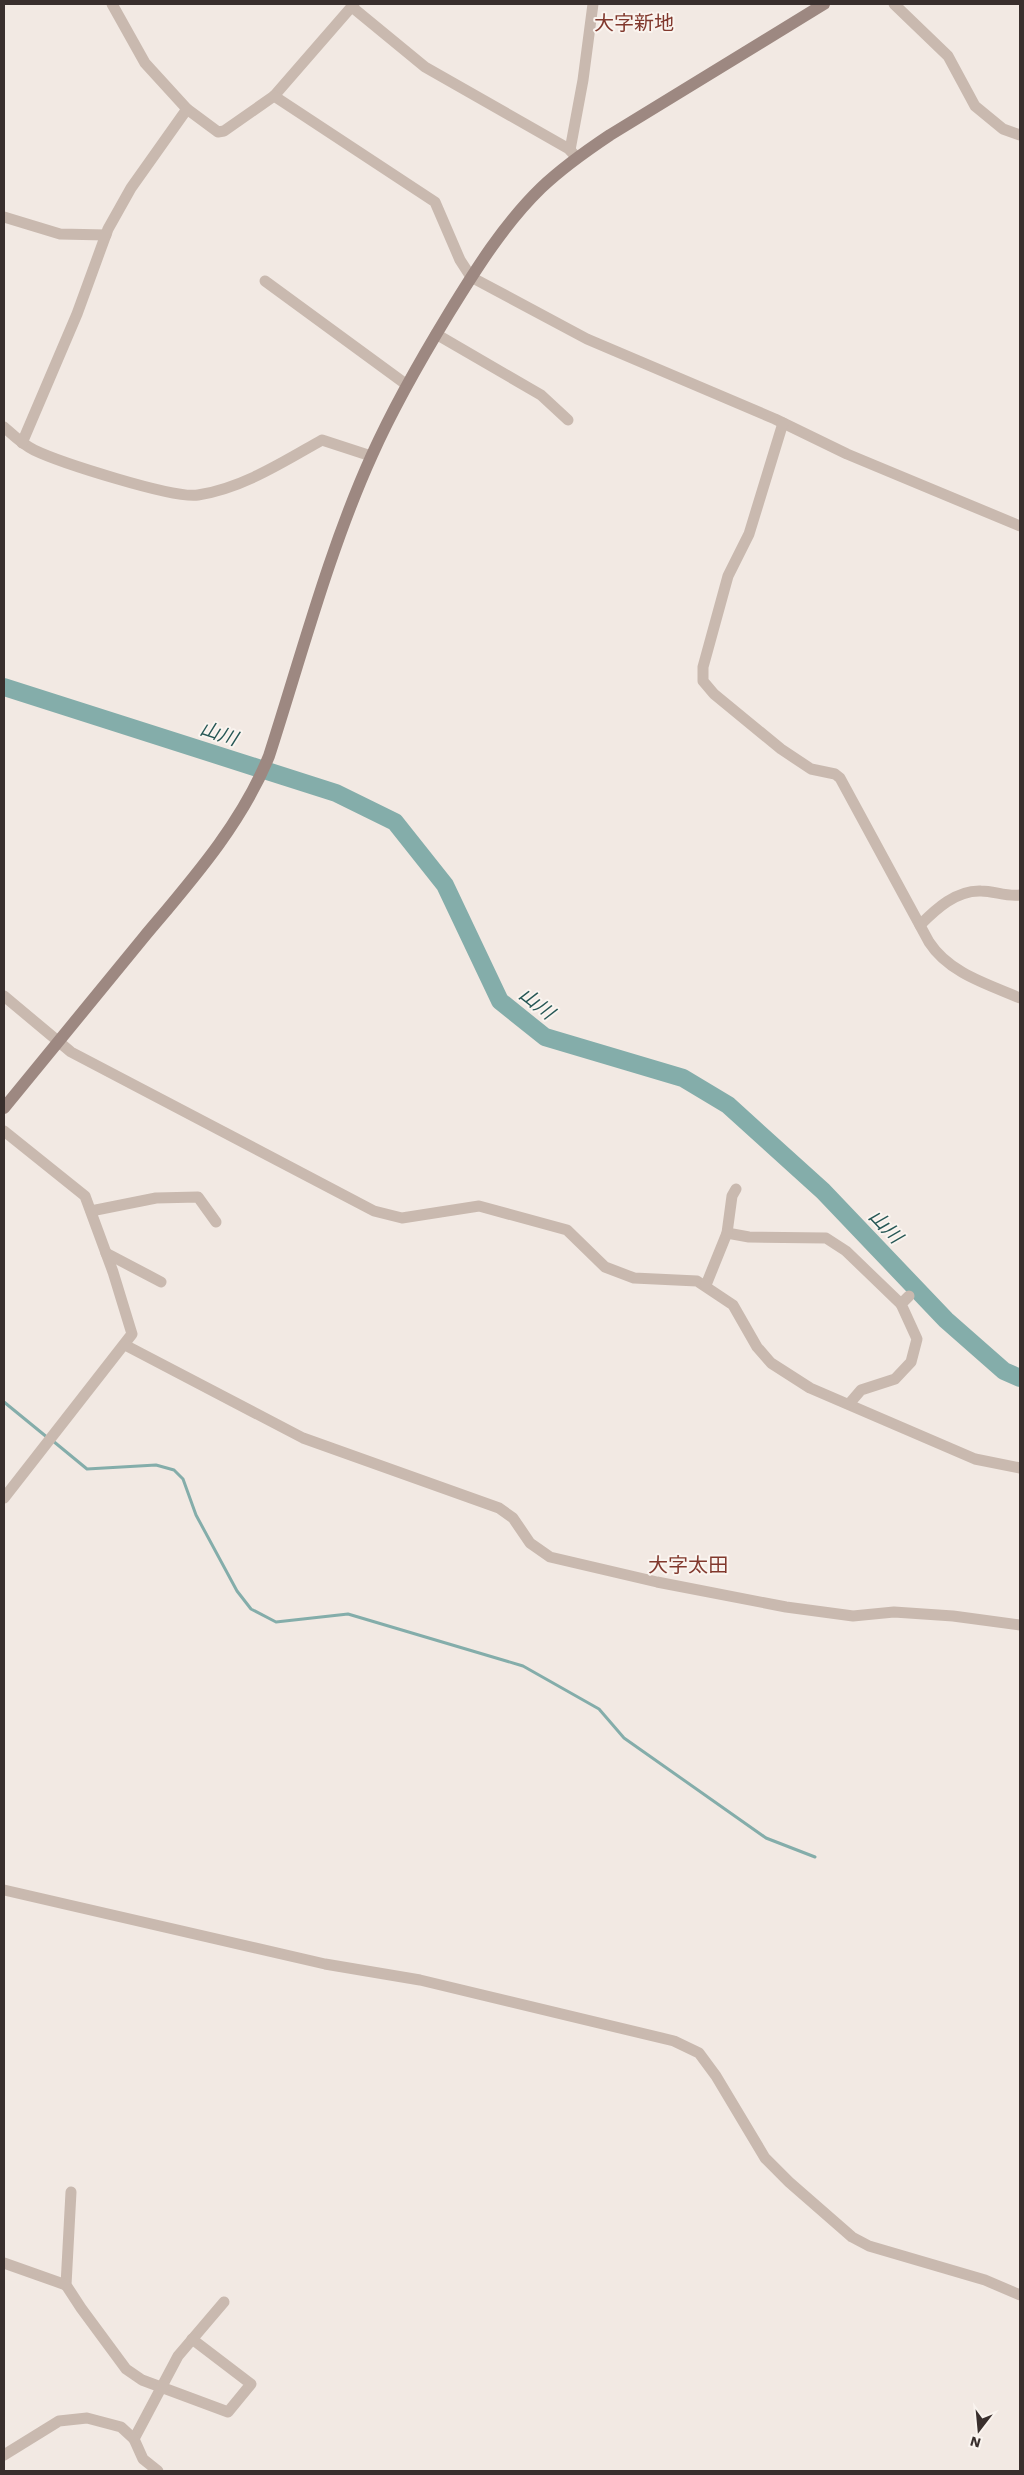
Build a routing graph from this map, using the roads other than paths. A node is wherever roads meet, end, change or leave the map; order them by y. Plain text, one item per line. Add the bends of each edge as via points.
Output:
1 (112, 4) edge
2 (592, 4) edge
3 (824, 4) edge
4 (894, 4) edge
5 (353, 5) edge
6 (274, 96) junction
7 (187, 108) junction
8 (1020, 135) edge
9 (573, 154) junction
10 (4, 216) edge
11 (106, 235) junction
12 (471, 277) junction
13 (265, 281) dead end
14 (436, 334) junction
15 (407, 385) junction
16 (568, 420) dead end
17 (783, 423) junction
18 (4, 426) edge
19 (22, 443) junction
20 (371, 456) junction
21 (1020, 526) edge
22 (1020, 895) edge
23 (920, 925) junction
24 (4, 996) edge
25 (1020, 998) edge
26 (58, 1042) junction
27 (4, 1108) edge
28 (4, 1132) edge
29 (736, 1189) dead end
30 (90, 1211) junction
31 (216, 1222) dead end
32 (727, 1233) junction
33 (106, 1253) junction
34 (161, 1282) dead end
35 (706, 1286) junction
36 (125, 1345) junction
37 (849, 1404) junction
38 (1020, 1468) edge
39 (4, 1498) edge
40 (1020, 1625) edge
41 (4, 1890) edge
42 (72, 2192) dead end
43 (4, 2263) edge
44 (66, 2285) junction
45 (1020, 2295) edge
46 (224, 2302) dead end
47 (192, 2339) junction
48 (160, 2387) junction
49 (134, 2439) junction
50 (4, 2455) edge
51 (158, 2471) edge

1 - 7 street via 145,63
2 - 9 street
3 - 9 street via 610,135
4 - 8 street via 948,56 975,106 1003,129
5 - 6 street
5 - 9 street via 425,66
6 - 7 street via 218,132
6 - 12 street via 434,202
7 - 11 street via 131,188
9 - 12 street via 510,222
10 - 11 street via 60,234
11 - 19 street
12 - 14 street
12 - 17 street via 587,338
13 - 15 street
14 - 15 street
14 - 16 street via 541,396
15 - 20 street
17 - 21 street
17 - 23 street via 749,534 728,576 703,667 703,681 714,694 781,749 811,769 840,778
18 - 19 street
19 - 20 street via 72,465 170,493 195,496 254,478 322,440
20 - 26 street via 334,554 269,756 255,787 202,868
22 - 23 street via 979,890 954,897
23 - 25 street via 946,964
24 - 26 street
26 - 27 street
26 - 35 street via 71,1052 374,1211 402,1218 479,1206 567,1230 605,1267 634,1278 697,1282
28 - 30 street via 85,1196
29 - 32 street via 732,1196
30 - 31 street via 156,1198 198,1197
30 - 33 street
32 - 35 street
32 - 37 street via 749,1237 826,1238 905,1300 917,1340 911,1362 895,1379 861,1390
33 - 34 street
33 - 36 street via 132,1334
35 - 37 street via 733,1305 757,1347 771,1363 810,1388
36 - 39 street
36 - 40 street via 303,1438 499,1508 513,1518 530,1543 550,1557 786,1607 853,1616 894,1612
37 - 38 street via 975,1459
41 - 45 street via 326,1964 420,1980 674,2041 699,2053 765,2158 852,2237 869,2246 985,2280
42 - 44 street
43 - 44 street
44 - 48 street via 126,2369
46 - 47 street
47 - 48 street
47 - 48 street via 251,2384 228,2412
48 - 49 street
49 - 50 street via 111,2423 74,2418 59,2421
49 - 51 street via 143,2459

